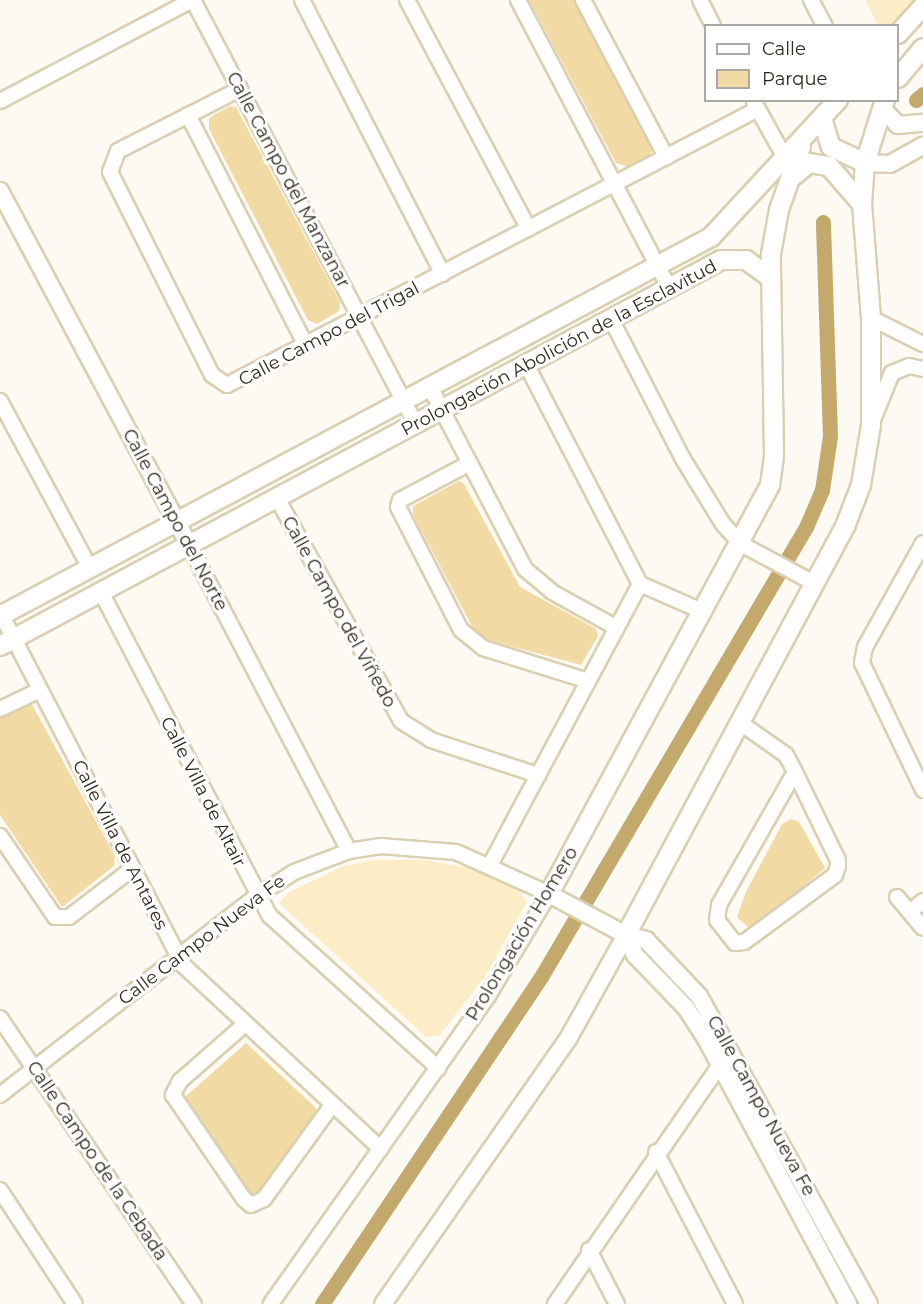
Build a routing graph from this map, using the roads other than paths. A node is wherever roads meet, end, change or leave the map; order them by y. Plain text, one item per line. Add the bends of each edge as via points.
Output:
1 (193, 0) edge
2 (302, 0) edge
3 (407, 0) edge
4 (518, 0) edge
5 (583, 0) edge
6 (700, 0) edge
7 (811, 0) edge
8 (923, 6) edge
9 (712, 24) edge
10 (824, 24) edge
11 (899, 32) edge
12 (923, 48) edge
13 (899, 76) edge
14 (240, 89) junction
15 (0, 101) edge
16 (836, 102) edge
17 (884, 104) edge
18 (756, 105) edge
19 (188, 115) junction
20 (822, 118) junction
21 (923, 123) edge
22 (805, 137) junction
23 (923, 146) edge
24 (666, 157) junction
25 (785, 158) junction
26 (865, 163) junction
27 (787, 183) junction
28 (615, 184) junction
29 (0, 191) edge
30 (862, 204) junction
31 (529, 229) junction
32 (658, 267) junction
33 (443, 274) junction
34 (771, 278) junction
35 (669, 288) junction
36 (360, 318) junction
37 (871, 318) junction
38 (611, 319) junction
39 (923, 344) edge
40 (306, 346) junction
41 (526, 364) junction
42 (923, 369) edge
43 (430, 387) junction
44 (0, 401) edge
45 (404, 401) junction
46 (442, 410) junction
47 (416, 424) junction
48 (871, 424) junction
49 (470, 463) junction
50 (276, 498) junction
51 (176, 522) junction
52 (923, 543) edge
53 (741, 544) junction
54 (189, 545) junction
55 (90, 568) junction
56 (814, 583) junction
57 (640, 584) junction
58 (100, 592) junction
59 (704, 612) junction
60 (0, 614) edge
61 (617, 628) junction
62 (7, 642) edge
63 (588, 681) junction
64 (40, 690) junction
65 (0, 709) edge
66 (739, 722) junction
67 (795, 772) junction
68 (538, 775) junction
69 (923, 790) edge
70 (0, 836) edge
71 (349, 851) junction
72 (490, 865) junction
73 (132, 869) junction
74 (549, 894) junction
75 (257, 896) junction
76 (897, 897) dead end
77 (923, 901) edge
78 (910, 912) junction
79 (923, 927) edge
80 (626, 935) junction
81 (177, 957) junction
82 (0, 1018) edge
83 (244, 1025) junction
84 (731, 1048) junction
85 (720, 1065) junction
86 (33, 1068) junction
87 (438, 1068) junction
88 (0, 1095) edge
89 (332, 1105) junction
90 (381, 1149) junction
91 (656, 1152) junction
92 (0, 1190) edge
93 (589, 1250) junction
94 (75, 1304) edge
95 (194, 1304) edge
96 (271, 1304) edge
97 (383, 1304) edge
98 (555, 1304) edge
99 (617, 1304) edge
100 (735, 1304) edge
101 (848, 1304) edge
102 (869, 1304) edge

1 - 14 street, Calle Campo del Manzanar
1 - 15 street
2 - 33 street
3 - 31 street
4 - 28 street
5 - 24 street
6 - 9 street
7 - 10 street
8 - 11 main road
12 - 13 main road
14 - 19 street, Calle Campo del Trigal
14 - 36 street, Calle Campo del Manzanar
16 - 20 main road, Prolongación Abolición de la Esclavitud
17 - 21 street via 898,125
17 - 26 main road
18 - 24 street, Calle Campo del Trigal
18 - 25 street, Calle Campo del Trigal
19 - 40 street
19 - 40 street, Calle Campo del Trigal via 118,151 110,172 122,200 215,379 233,384
20 - 22 main road, Prolongación Abolición de la Esclavitud
20 - 26 main road via 831,147
22 - 25 main road, Prolongación Abolición de la Esclavitud
22 - 27 main road
23 - 26 street via 890,164
24 - 28 street, Calle Campo del Trigal
25 - 32 main road, Prolongación Abolición de la Esclavitud via 711,237
26 - 30 main road
27 - 30 main road via 802,166 829,166
27 - 34 main road via 773,231
28 - 31 street, Calle Campo del Trigal
28 - 32 street
29 - 51 street, Calle Campo del Norte
30 - 37 main road
31 - 33 street, Calle Campo del Trigal
32 - 35 street
32 - 43 main road, Prolongación Abolición de la Esclavitud
33 - 36 street, Calle Campo del Trigal
34 - 35 main road, Prolongación Abolición de la Esclavitud via 747,260 735,258
34 - 53 main road via 774,456 770,485
35 - 38 main road, Prolongación Abolición de la Esclavitud
36 - 40 street, Calle Campo del Trigal
36 - 45 street, Calle Campo del Manzanar
37 - 39 street
37 - 48 main road
38 - 41 main road, Prolongación Abolición de la Esclavitud
38 - 53 street via 683,459 723,524
41 - 46 main road, Prolongación Abolición de la Esclavitud
41 - 57 street
42 - 48 street via 909,366 892,373
43 - 45 main road, Prolongación Abolición de la Esclavitud
43 - 46 street
44 - 55 street
45 - 47 street, Calle Campo del Manzanar
45 - 51 main road, Prolongación Abolición de la Esclavitud
46 - 47 main road, Prolongación Abolición de la Esclavitud
46 - 49 street
47 - 50 main road, Prolongación Abolición de la Esclavitud
48 - 56 main road via 861,485
49 - 61 street via 525,569 552,592
49 - 63 street via 400,500 398,507 461,630 483,648
50 - 54 main road, Prolongación Abolición de la Esclavitud
50 - 68 street, Calle Campo del Viñedo via 401,721 431,740
51 - 54 street, Calle Campo del Norte
51 - 55 main road, Prolongación Abolición de la Esclavitud
52 - 69 street via 865,647 862,663
53 - 56 street
53 - 59 main road, Prolongación Homero
54 - 58 main road, Prolongación Abolición de la Esclavitud
54 - 71 street, Calle Campo del Norte
55 - 60 main road, Prolongación Abolición de la Esclavitud
56 - 66 main road
57 - 59 street
57 - 61 street
58 - 62 main road, Prolongación Abolición de la Esclavitud
58 - 75 street, Calle Villa de Altair
59 - 74 main road, Prolongación Homero
60 - 62 street, Calle Villa de Antares
61 - 63 street
62 - 64 street, Calle Villa de Antares
63 - 68 street
64 - 65 street
64 - 73 street, Calle Villa de Antares
66 - 67 street via 779,748
66 - 80 main road
67 - 67 street via 719,904 717,920 735,943 744,942 837,870 838,860
68 - 72 street
70 - 73 street via 49,912 60,918 69,917
71 - 72 street, Calle Campo Nueva Fe via 423,846
71 - 75 street, Calle Campo Nueva Fe via 294,872
72 - 74 street, Calle Campo Nueva Fe
73 - 81 street, Calle Villa de Antares
74 - 80 street, Calle Campo Nueva Fe
74 - 87 street, Prolongación Homero
75 - 81 street, Calle Campo Nueva Fe
75 - 87 street, Calle Villa de Altair via 270,916
76 - 78 street
77 - 78 street
78 - 79 street
80 - 84 street, Calle Campo Nueva Fe via 646,940 676,968
80 - 85 street, Calle Campo Nueva Fe via 635,955 686,1008
80 - 97 street via 568,1040
81 - 83 street, Calle Villa de Antares via 194,980
81 - 86 street, Calle Campo Nueva Fe
82 - 86 street, Calle Campo de la Cebada
83 - 89 street, Calle Villa de Antares
83 - 89 street via 180,1081 173,1095 243,1199 251,1205 264,1199
84 - 85 street
84 - 102 street, Calle Campo Nueva Fe
85 - 91 street
85 - 101 street, Calle Campo Nueva Fe
86 - 88 street, Calle Campo Nueva Fe
86 - 95 street, Calle Campo de la Cebada
87 - 90 street, Prolongación Homero
89 - 90 street, Calle Villa de Antares
90 - 96 street, Prolongación Homero
91 - 93 street
91 - 100 street
92 - 94 street
93 - 98 street
93 - 99 street

